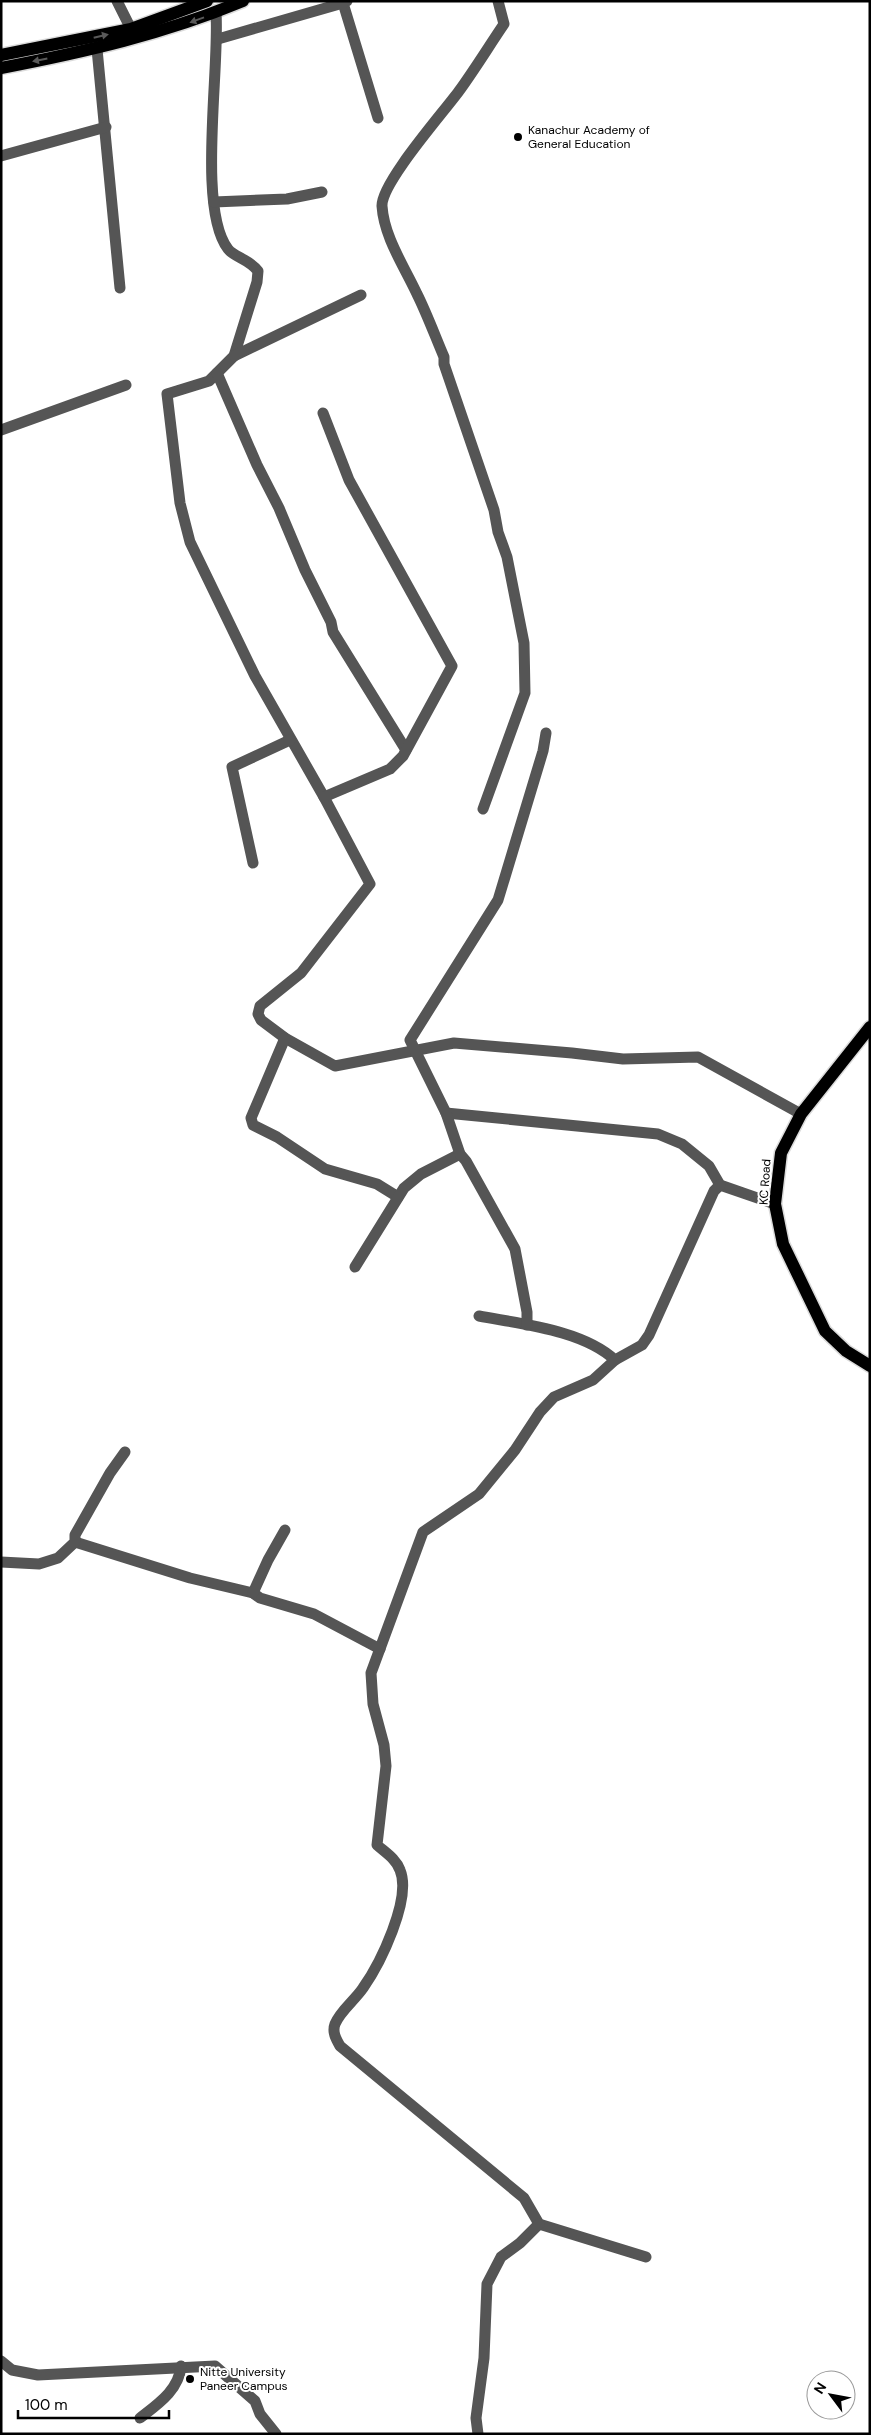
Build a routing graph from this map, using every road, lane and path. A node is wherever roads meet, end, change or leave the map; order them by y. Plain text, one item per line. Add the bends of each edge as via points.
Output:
1 (117, 1) edge
2 (242, 1) edge
3 (498, 1) edge
4 (345, 2) edge
5 (200, 3) edge
6 (216, 12) junction
7 (131, 28) junction
8 (218, 39) junction
9 (97, 49) junction
10 (1, 55) edge
11 (1, 68) edge
12 (378, 118) dead end
13 (106, 127) junction
14 (1, 156) edge
15 (322, 192) dead end
16 (214, 202) junction
17 (120, 288) dead end
18 (362, 295) dead end
19 (234, 356) junction
20 (217, 373) junction
21 (126, 385) dead end
22 (323, 413) dead end
23 (1, 430) edge
24 (546, 733) dead end
25 (290, 740) junction
26 (406, 750) junction
27 (324, 797) junction
28 (483, 809) dead end
29 (253, 863) dead end
30 (870, 1027) edge
31 (284, 1038) junction
32 (413, 1050) junction
33 (446, 1113) junction
34 (801, 1114) junction
35 (460, 1154) junction
36 (720, 1185) junction
37 (398, 1197) junction
38 (775, 1204) junction
39 (355, 1266) dead end
40 (479, 1316) dead end
41 (527, 1325) junction
42 (615, 1360) junction
43 (870, 1366) edge
44 (125, 1452) dead end
45 (285, 1530) dead end
46 (75, 1542) junction
47 (1, 1562) edge
48 (253, 1593) junction
49 (380, 1649) junction
50 (539, 2224) junction
51 (646, 2257) dead end
52 (1, 2361) edge
53 (181, 2366) junction
54 (140, 2418) dead end
55 (276, 2434) edge
56 (478, 2434) edge

1 - 7 street
2 - 6 main road
3 - 28 street via 504,24 460,90 394,176 382,204 389,236 444,357 494,510 524,643 525,693
4 - 8 street
4 - 12 street
5 - 7 main road
6 - 8 street
6 -> 9 main road via 148,36
10 -> 7 main road
8 - 16 street via 212,171
9 -> 11 main road
9 - 13 street
13 - 14 street
13 - 17 street
15 - 16 street via 286,199
16 - 19 street via 220,233 229,250 251,262 258,271
18 - 19 street
19 - 20 street
20 - 25 street via 209,381 167,394 180,503 194,550
20 - 26 street via 333,632
21 - 23 street
22 - 26 street via 349,480 452,666
24 - 32 street via 498,900 410,1040
25 - 27 street
25 - 29 street via 232,767
26 - 27 street via 390,769
27 - 31 street via 370,884 301,973 260,1006 258,1014 261,1020
30 - 34 main road, KC Road
31 - 32 street via 335,1066
31 - 37 street via 251,1118 253,1125 325,1169 377,1184
32 - 33 street
32 - 34 street via 454,1043 623,1059 698,1057
33 - 35 street
33 - 36 street via 658,1134 682,1144 709,1166
34 - 38 main road, KC Road via 781,1153
35 - 37 street via 420,1174
35 - 41 street via 515,1249
36 - 38 street
36 - 42 street via 714,1191 649,1335 642,1345
37 - 39 street
38 - 43 main road, KC Road via 783,1244 825,1331 846,1351
40 - 41 street
41 - 42 street via 586,1340
42 - 49 street via 593,1380 554,1398 479,1494 423,1532
44 - 46 street via 75,1535
45 - 48 street
46 - 47 street via 58,1558 39,1564
46 - 48 street via 190,1578
48 - 49 street via 314,1614
49 - 50 street via 371,1673 373,1704 386,1766 377,1845 394,1860 401,1872 402,1901 377,1967 334,2025 334,2035 340,2046 524,2198
50 - 51 street
50 - 56 street via 501,2257 487,2284 484,2358 476,2418
52 - 53 street via 12,2370 38,2375
53 - 54 street via 180,2377 165,2399
53 - 55 street via 215,2366 254,2401

